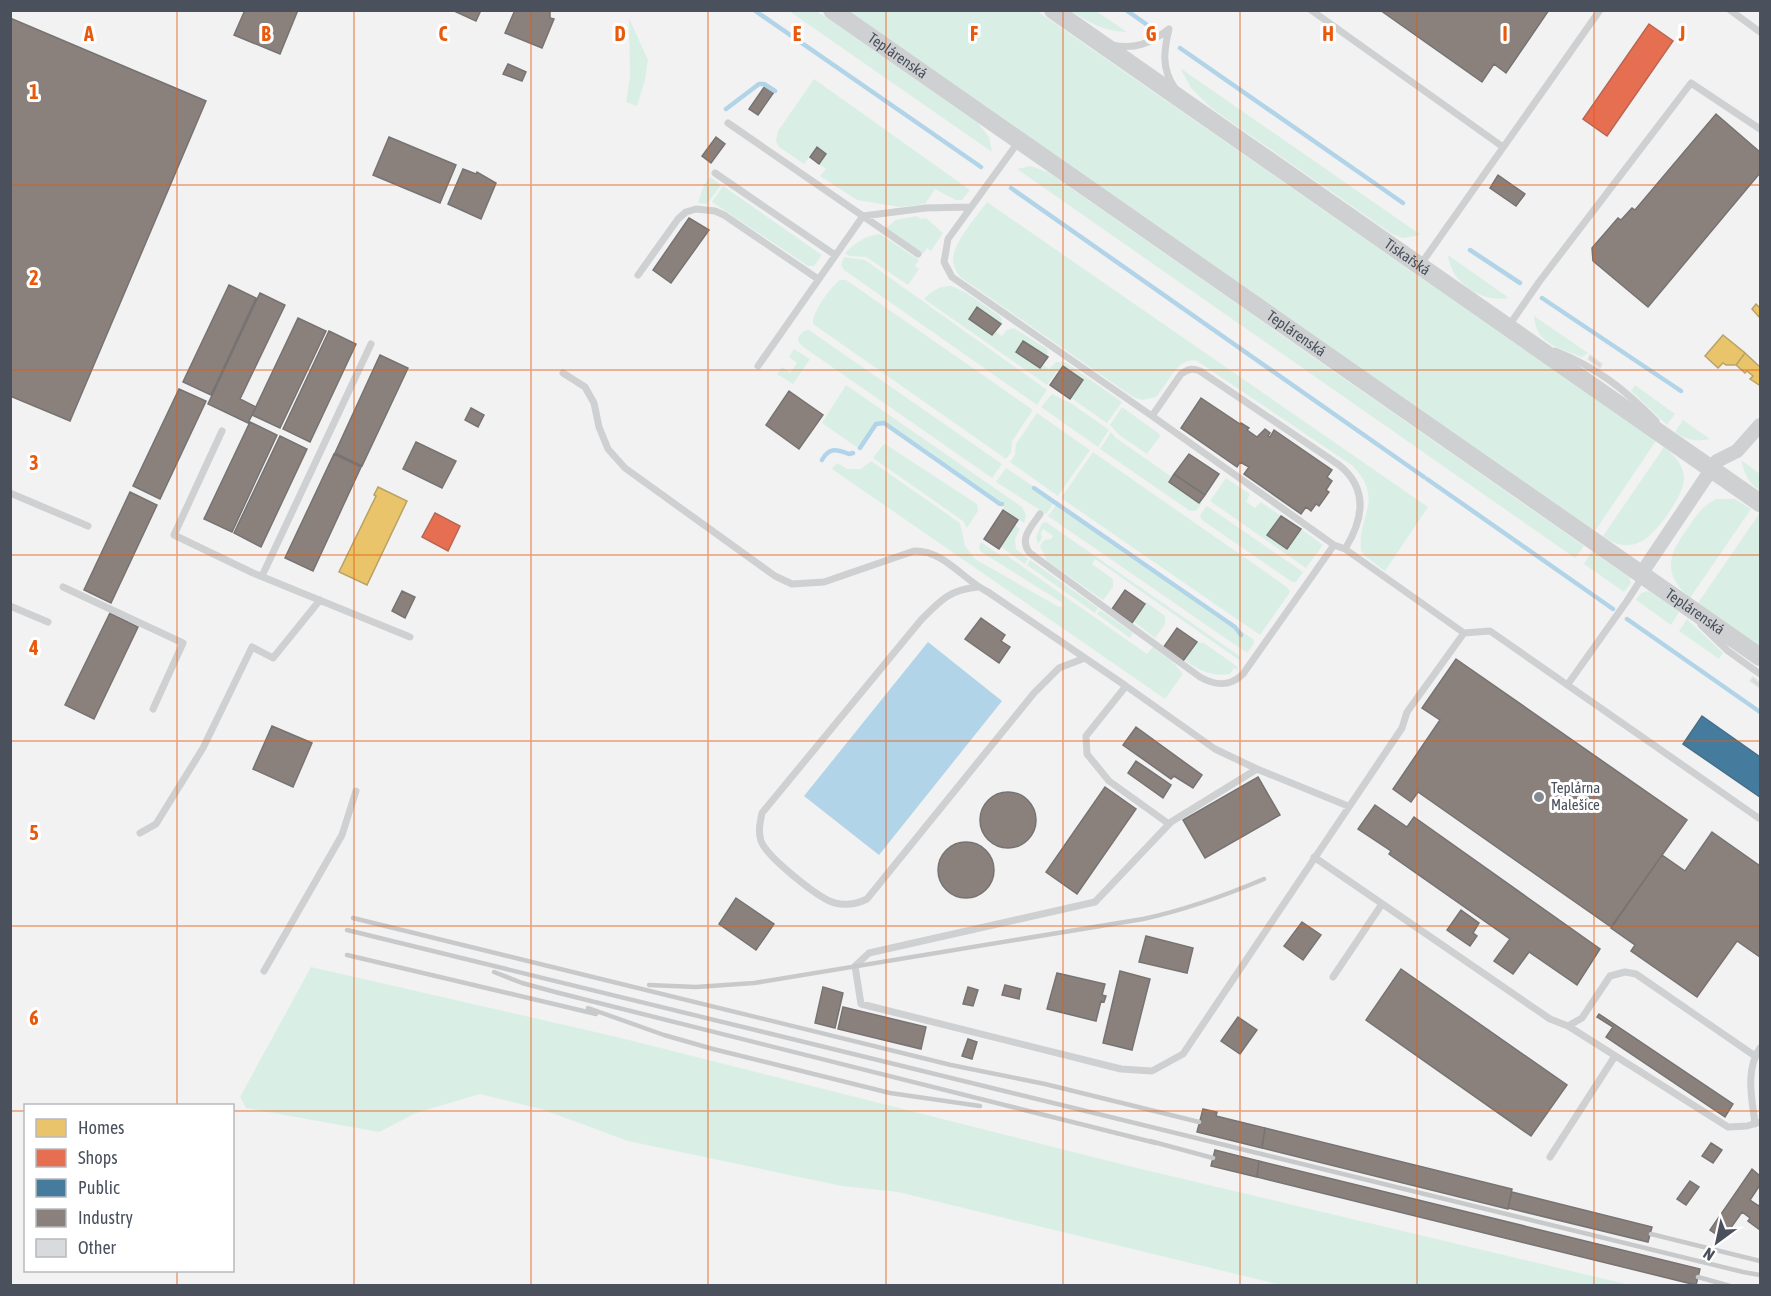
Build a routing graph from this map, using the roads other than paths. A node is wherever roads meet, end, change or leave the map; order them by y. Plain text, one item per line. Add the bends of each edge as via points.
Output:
1 (832, 10) edge
2 (1053, 10) edge
3 (1311, 10) edge
4 (1600, 10) edge
5 (1730, 10) edge
6 (1761, 32) edge
7 (1088, 35) junction
8 (1190, 106) junction
9 (728, 123) dead end
10 (1760, 129) edge
11 (1019, 141) junction
12 (1503, 147) junction
13 (715, 173) dead end
14 (971, 207) junction
15 (863, 216) junction
16 (918, 254) dead end
17 (835, 255) junction
18 (1419, 266) junction
19 (638, 275) dead end
20 (818, 279) junction
21 (1508, 327) junction
22 (371, 344) dead end
23 (758, 366) dead end
24 (563, 374) dead end
25 (1152, 416) junction
26 (1760, 424) edge
27 (222, 431) dead end
28 (1712, 469) junction
29 (10, 493) edge
30 (1761, 503) edge
31 (1040, 514) dead end
32 (88, 526) dead end
33 (1334, 545) junction
34 (1345, 549) junction
35 (1641, 574) junction
36 (262, 576) junction
37 (63, 587) dead end
38 (978, 587) junction
39 (1669, 594) junction
40 (320, 600) junction
41 (10, 606) edge
42 (48, 622) dead end
43 (1464, 633) junction
44 (410, 637) dead end
45 (1761, 657) edge
46 (1085, 658) junction
47 (1761, 674) edge
48 (1568, 684) junction
49 (1126, 686) junction
50 (153, 709) dead end
51 (1257, 769) junction
52 (356, 791) dead end
53 (1348, 806) junction
54 (1761, 819) edge
55 (1168, 824) junction
56 (140, 833) dead end
57 (1314, 857) junction
58 (1382, 904) junction
59 (264, 971) dead end
60 (1333, 977) dead end
61 (1568, 1026) junction
62 (1761, 1048) edge
63 (1615, 1056) junction
64 (1755, 1056) junction
65 (1758, 1123) edge
66 (1550, 1157) dead end

1 - 11 street, Teplárenská
2 - 7 street, Tiskařská
3 - 12 lane
4 - 12 lane
5 - 6 lane
7 - 8 street, Tiskařská
7 - 8 lane via 1128,48 1169,29 1164,54 1167,74
8 - 18 street, Tiskařská
9 - 15 lane
10 - 21 lane via 1691,83
11 - 14 lane
11 - 35 street, Teplárenská
12 - 18 lane
13 - 17 lane
14 - 15 lane
14 - 25 lane via 945,246 945,262 952,277
15 - 16 lane
15 - 17 lane
17 - 20 lane
18 - 21 street, Tiskařská
19 - 20 lane via 678,219 686,212 705,209 724,215
20 - 23 lane
21 - 28 street, Tiskařská
22 - 36 lane
24 - 38 lane via 585,387 608,449 625,468 775,576 792,584 824,582 914,551 925,551
25 - 33 lane
25 - 34 lane via 1181,374 1193,369 1340,465 1354,479 1360,498 1356,532
26 - 28 street via 1737,451 1721,458
27 - 36 lane via 174,535
28 - 30 street, Tiskařská
28 - 35 street
29 - 32 lane
31 - 33 lane via 1025,538 1030,553 1200,677 1218,684 1236,681 1243,674
33 - 34 lane
34 - 43 lane
35 - 39 street, Teplárenská
35 - 48 lane via 1627,601
36 - 40 lane
37 - 50 lane via 183,643
38 - 46 lane
38 - 46 lane via 945,596 921,620 762,813 759,826 764,848 823,897 846,905 867,898 1034,693 1059,668
39 - 45 street, Teplárenská
39 - 47 lane via 1728,651
40 - 44 lane
40 - 56 lane via 273,657 252,647 203,748 156,824
41 - 42 lane
43 - 48 lane via 1490,631
43 - 53 lane via 1407,712 1402,728
46 - 49 lane
48 - 54 lane
49 - 51 lane via 1215,749
49 - 55 lane via 1086,736 1087,754 1109,782
51 - 53 lane
51 - 55 lane
52 - 59 lane via 342,834
53 - 57 lane
55 - 57 lane via 1095,902 868,953 855,966 861,1004 1121,1069 1152,1071 1183,1054
57 - 58 lane
58 - 60 lane
58 - 61 lane via 1550,1019
61 - 63 lane
61 - 64 lane via 1582,1018 1610,976 1625,972 1636,974
62 - 64 lane
63 - 65 lane via 1728,1127
63 - 66 lane
64 - 65 lane via 1750,1086

